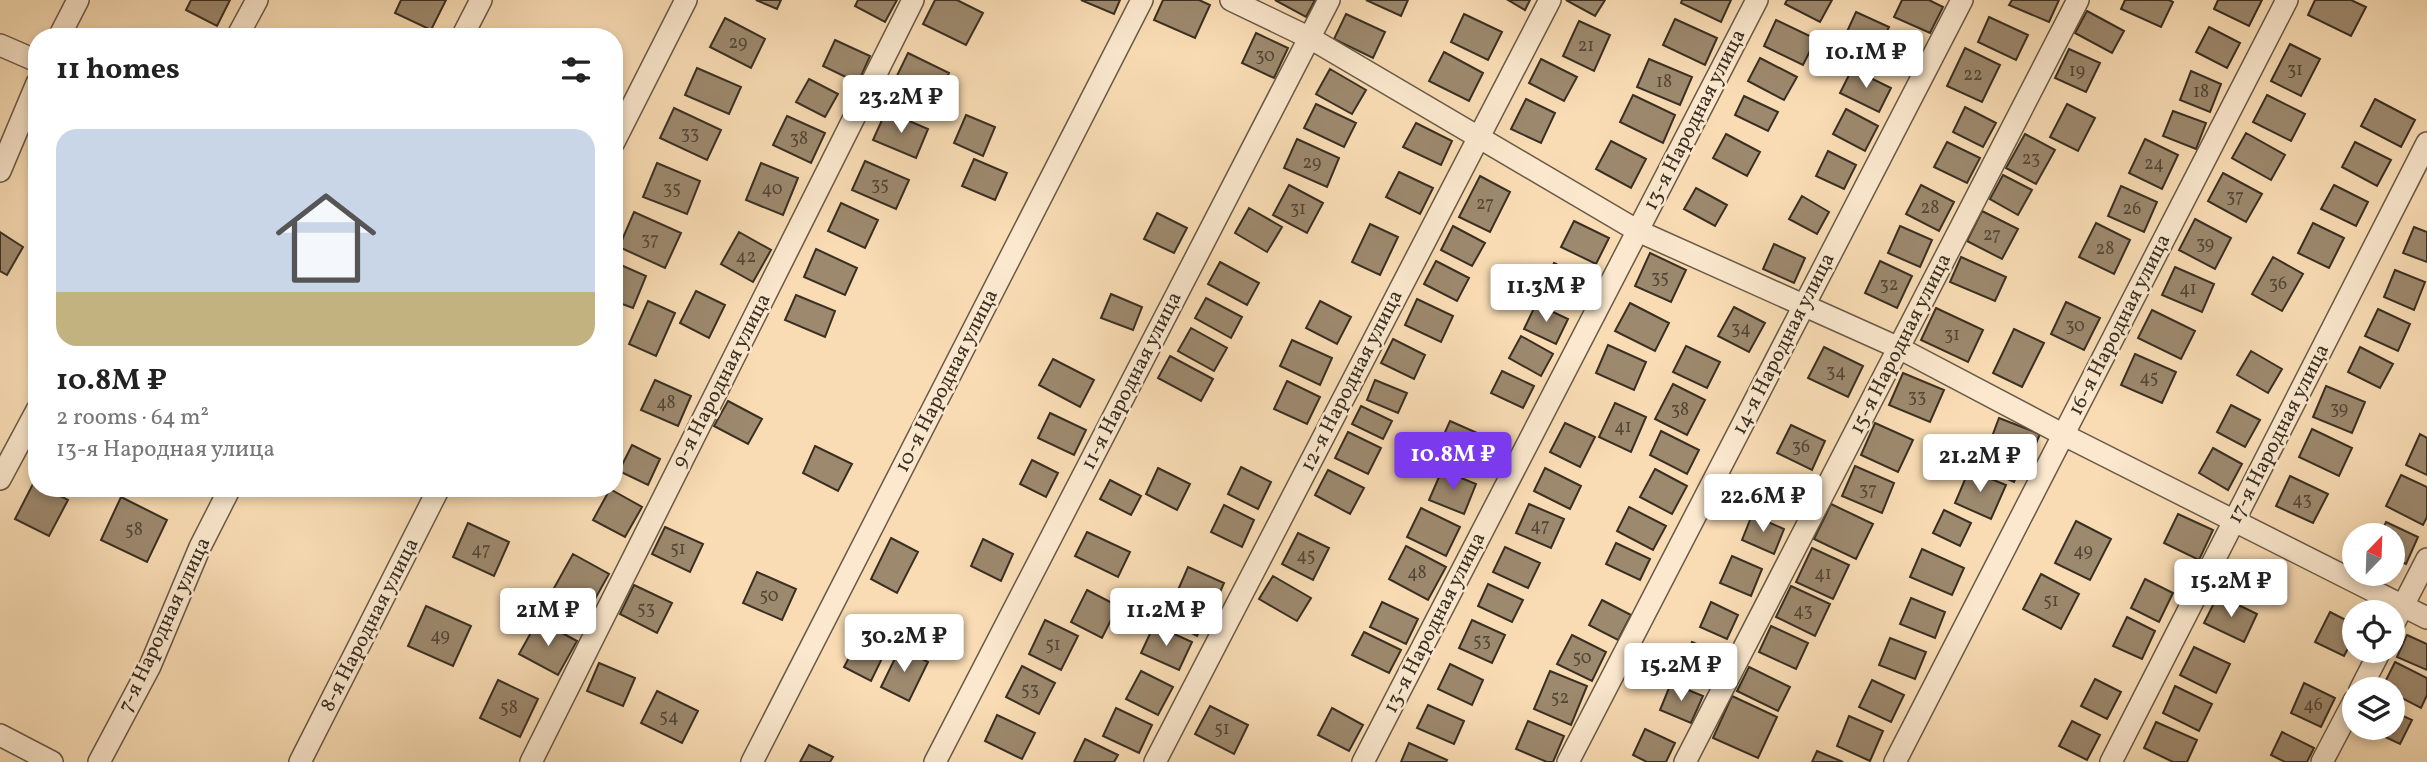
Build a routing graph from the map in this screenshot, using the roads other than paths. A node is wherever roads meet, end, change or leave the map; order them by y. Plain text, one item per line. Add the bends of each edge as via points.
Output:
1 (78, 0) edge
2 (257, 0) edge
3 (481, 0) edge
4 (687, 0) edge
5 (913, 0) edge
6 (1142, 0) edge
7 (1231, 0) edge
8 (1329, 0) edge
9 (1550, 0) edge
10 (1757, 0) edge
11 (1962, 0) edge
12 (2078, 0) edge
13 (2287, 0) edge
14 (64, 28) edge
15 (242, 28) edge
16 (467, 28) edge
17 (1310, 38) junction
18 (0, 46) edge
19 (28, 57) edge
20 (28, 105) edge
21 (623, 124) edge
22 (1479, 137) junction
23 (2427, 143) edge
24 (0, 172) edge
25 (1638, 231) junction
26 (1804, 305) junction
27 (1899, 348) junction
28 (28, 427) edge
29 (2064, 435) junction
30 (0, 479) edge
31 (225, 497) edge
32 (434, 497) edge
33 (2236, 520) junction
34 (2427, 559) edge
35 (2393, 600) edge
36 (2405, 601) edge
37 (2405, 606) edge
38 (2427, 618) edge
39 (2342, 724) edge
40 (0, 735) edge
41 (51, 762) edge
42 (99, 762) edge
43 (300, 762) edge
44 (531, 762) edge
45 (752, 762) edge
46 (935, 762) edge
47 (1155, 762) edge
48 (1363, 762) edge
49 (1568, 762) edge
50 (1685, 762) edge
51 (1895, 762) edge
52 (2111, 762) edge
53 (2322, 762) edge

1 - 14 street
2 - 15 street
3 - 16 street
4 - 21 street
5 - 44 street, 9-я Народная улица
6 - 45 street, 10-я Народная улица
7 - 17 street
8 - 17 street, 11-я Народная улица
9 - 22 street, 12-я Народная улица
10 - 25 street, 13-я Народная улица
11 - 26 street, 14-я Народная улица
12 - 27 street, 15-я Народная улица
13 - 29 street, 16-я Народная улица
17 - 22 street
17 - 46 street, 11-я Народная улица
18 - 19 street
20 - 24 street
22 - 25 street
22 - 47 street, 12-я Народная улица
23 - 33 street, 17-я Народная улица
25 - 26 street
25 - 48 street, 13-я Народная улица
26 - 27 street
26 - 49 street, 14-я Народная улица
27 - 29 street
27 - 50 street, 15-я Народная улица
28 - 30 street
29 - 33 street
29 - 51 street, 16-я Народная улица
31 - 42 street, 7-я Народная улица via 150,666
32 - 43 street, 8-я Народная улица
33 - 35 street
33 - 52 street, 17-я Народная улица
34 - 36 street
37 - 38 street
39 - 53 street
40 - 41 street

